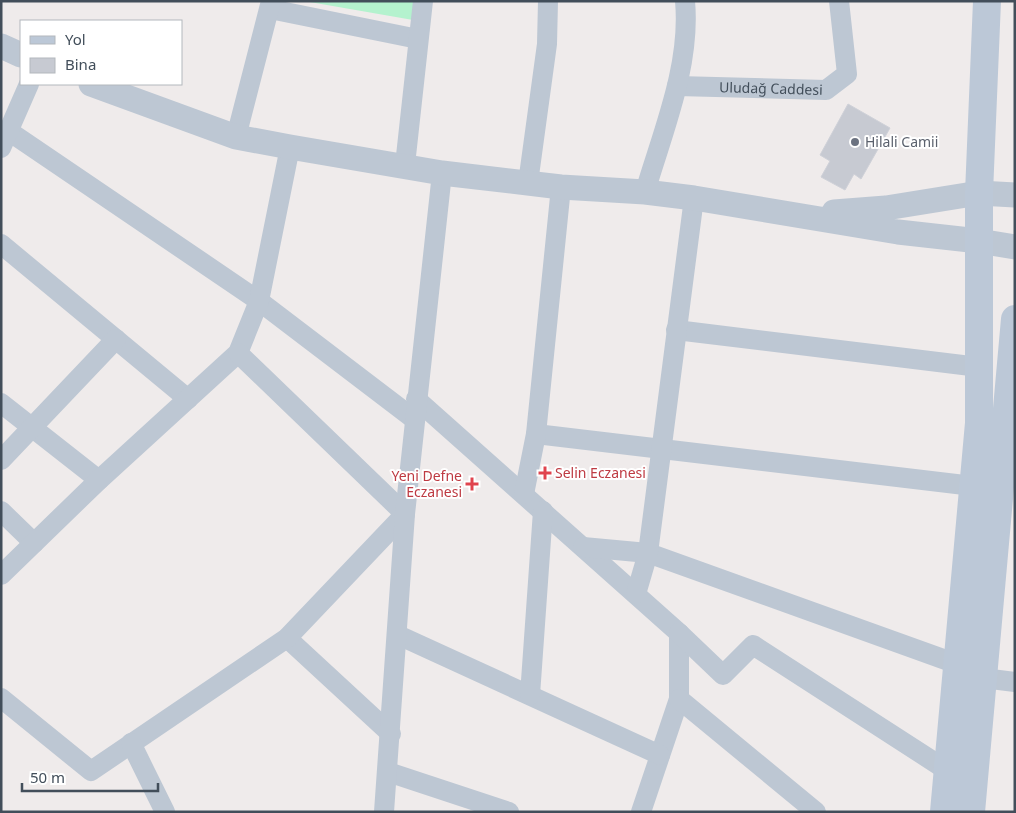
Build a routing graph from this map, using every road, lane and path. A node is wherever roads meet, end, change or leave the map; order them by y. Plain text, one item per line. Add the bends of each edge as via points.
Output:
1 (423, 1) edge
2 (548, 1) edge
3 (684, 1) edge
4 (839, 1) edge
5 (987, 1) edge
6 (270, 5) edge
7 (418, 39) junction
8 (1, 46) edge
9 (20, 55) edge
10 (29, 85) edge
11 (94, 85) edge
12 (677, 86) junction
13 (236, 137) junction
14 (6, 140) edge
15 (290, 147) junction
16 (405, 165) junction
17 (442, 173) junction
18 (528, 183) junction
19 (562, 187) junction
20 (645, 192) junction
21 (980, 193) junction
22 (1015, 195) edge
23 (694, 198) junction
24 (790, 214) junction
25 (979, 241) junction
26 (1, 244) edge
27 (1015, 247) edge
28 (259, 301) junction
29 (1015, 319) edge
30 (676, 330) junction
31 (116, 339) junction
32 (238, 353) junction
33 (979, 367) junction
34 (188, 399) junction
35 (416, 399) junction
36 (1, 403) edge
37 (414, 419) junction
38 (32, 428) junction
39 (536, 434) junction
40 (660, 448) junction
41 (1, 460) edge
42 (99, 480) junction
43 (973, 486) junction
44 (1008, 492) edge
45 (524, 494) junction
46 (1, 511) edge
47 (543, 511) junction
48 (405, 514) junction
49 (34, 543) junction
50 (583, 547) junction
51 (648, 553) junction
52 (1, 575) edge
53 (636, 594) junction
54 (679, 633) junction
55 (398, 635) junction
56 (286, 638) junction
57 (957, 664) junction
58 (983, 678) junction
59 (1015, 682) edge
60 (530, 695) junction
61 (1, 698) edge
62 (679, 699) junction
63 (391, 734) junction
64 (131, 743) junction
65 (660, 755) junction
66 (948, 771) junction
67 (388, 772) junction
68 (164, 812) edge
69 (384, 812) edge
70 (509, 812) edge
71 (641, 812) edge
72 (816, 812) edge
73 (944, 812) edge
74 (971, 812) edge

1 - 7 street
2 - 18 street via 547,44
3 - 12 street via 687,24
4 - 12 street, Uludağ Caddesi via 847,74 826,90
5 - 21 main road
6 - 7 street
6 - 13 street
7 - 16 street
8 - 9 street
10 - 14 street
11 - 13 street
12 - 20 street
13 - 15 street
14 - 28 street
15 - 16 street
15 - 28 street
16 - 17 street
17 - 18 street
17 - 35 street
18 - 19 street
19 - 20 street
19 - 39 street
20 - 23 street
21 - 22 street
21 - 24 street via 886,208
21 - 25 main road
23 - 24 street
23 - 30 street
24 - 25 street via 898,232
25 - 27 street
25 - 33 main road
26 - 31 street
28 - 32 street
28 - 37 street
29 - 44 main road via 1002,457
30 - 33 street
30 - 40 street
31 - 34 street
31 - 38 street
32 - 34 street
32 - 48 street
33 - 43 main road via 979,423
34 - 42 street
35 - 37 street
35 - 45 street
36 - 38 street
37 - 48 street
38 - 41 street
38 - 42 street
39 - 40 street
39 - 45 street
40 - 43 street
40 - 51 street
42 - 49 street
43 - 57 main road
44 - 58 main road
45 - 47 street
46 - 49 street
47 - 50 street
47 - 60 street
48 - 55 street
48 - 56 street
49 - 52 street
50 - 51 street
50 - 53 street
51 - 53 street
51 - 57 street
53 - 54 street
54 - 62 street
54 - 66 street via 723,675 753,645
55 - 60 street
55 - 63 street
56 - 63 street
56 - 64 street
57 - 66 main road
58 - 59 street
58 - 74 main road
60 - 65 street
61 - 64 street via 91,771
62 - 65 street
62 - 72 street
63 - 67 street
64 - 68 street
65 - 71 street
66 - 73 main road
67 - 69 street
67 - 70 street

